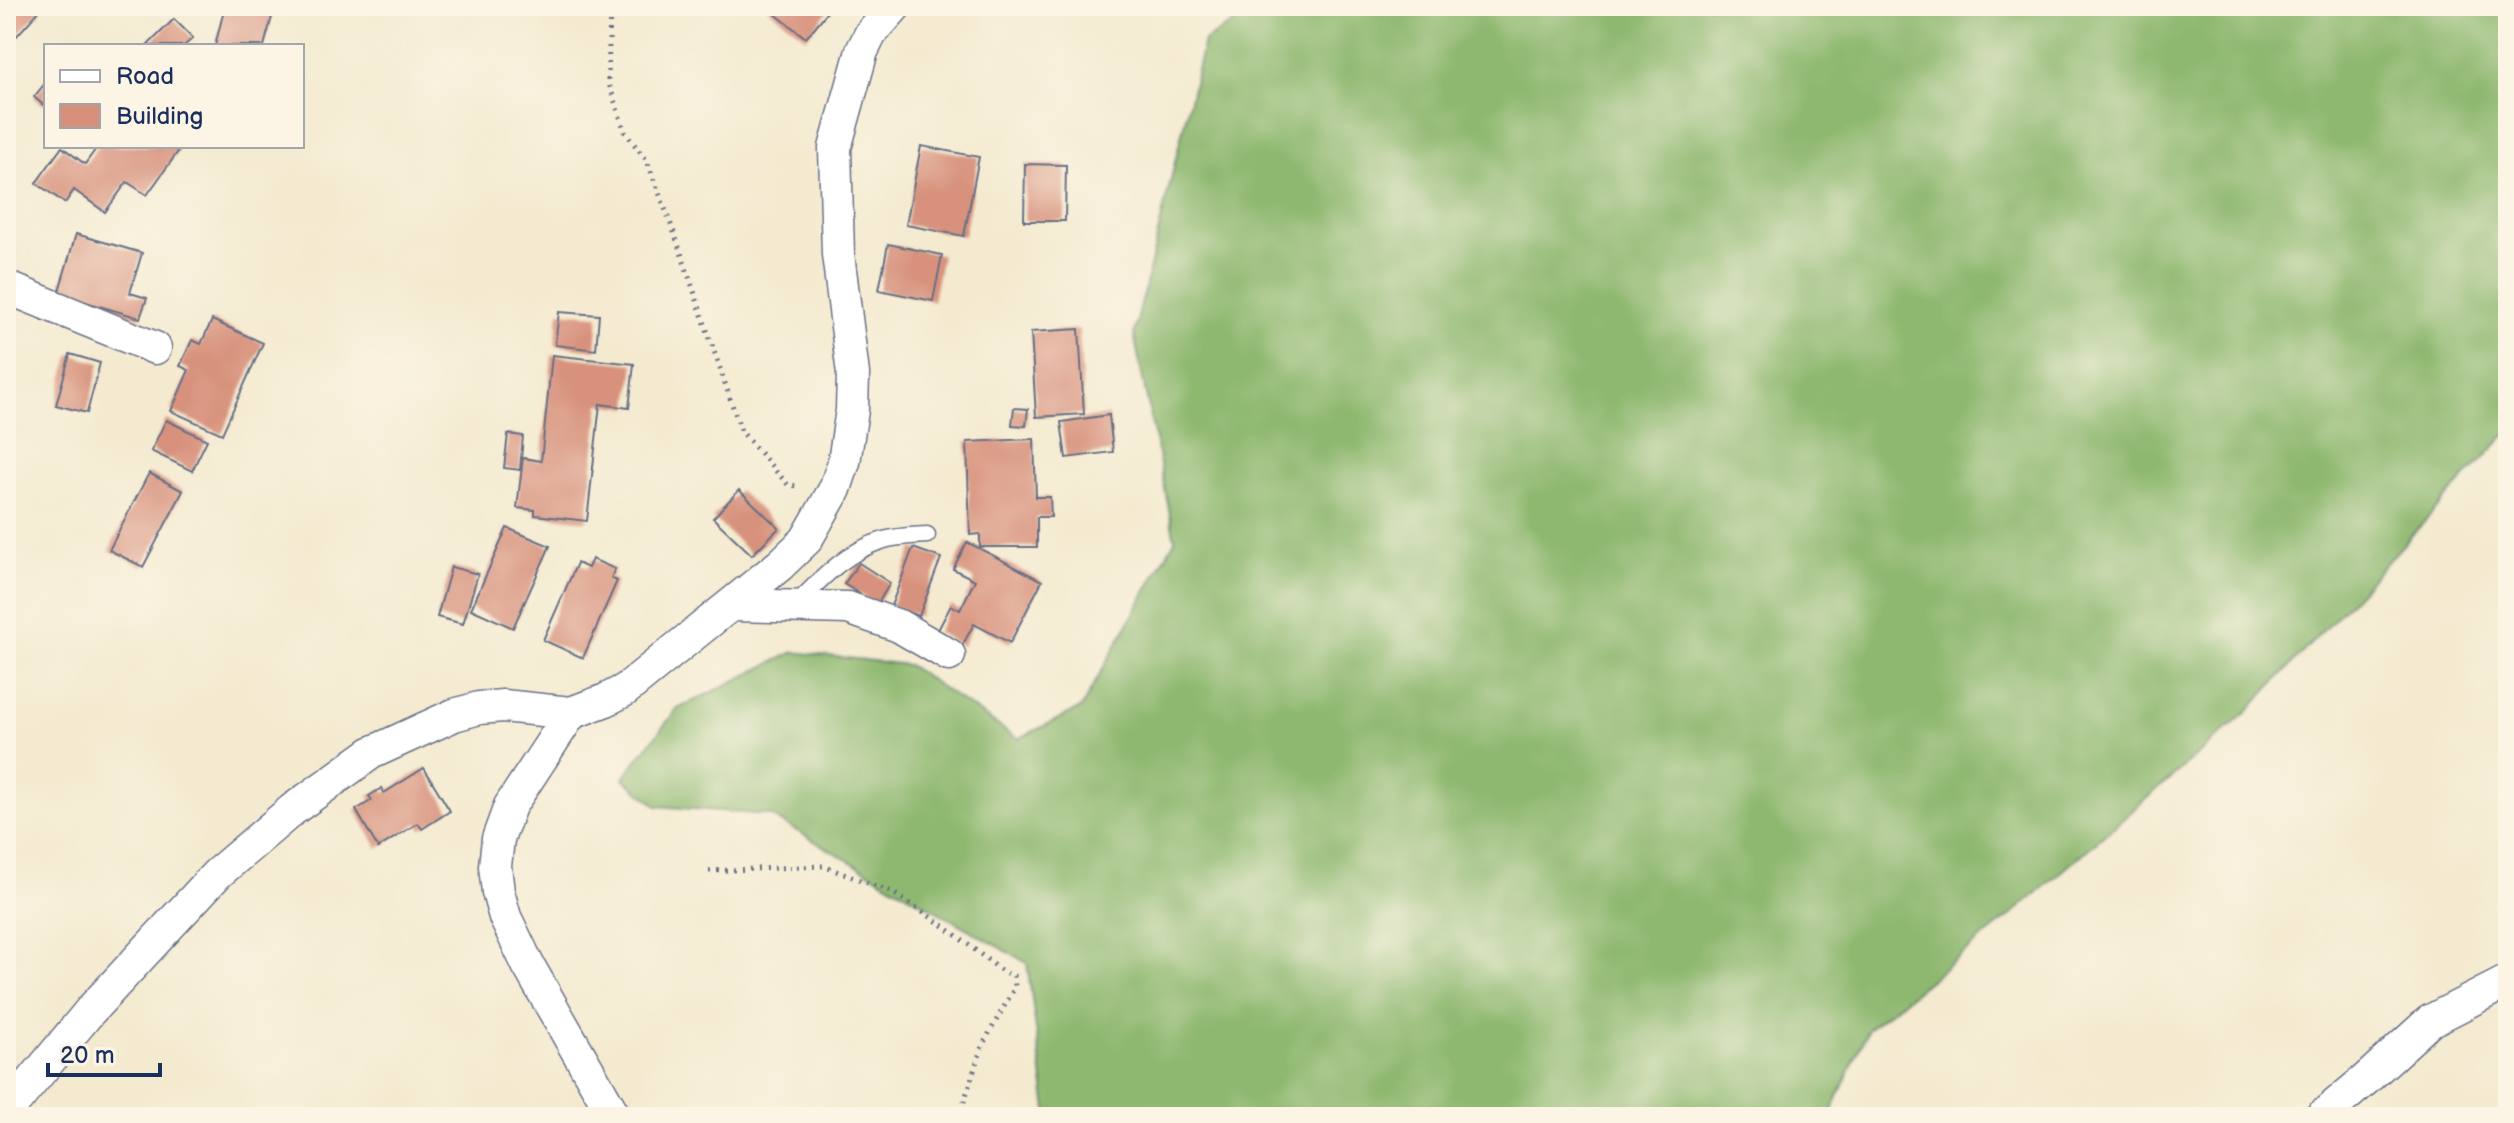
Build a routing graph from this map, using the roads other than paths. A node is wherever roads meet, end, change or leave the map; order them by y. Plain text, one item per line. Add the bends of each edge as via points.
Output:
1 (895, 6) edge
2 (6, 287) edge
3 (155, 348) dead end
4 (927, 535) dead end
5 (731, 605) junction
6 (793, 607) junction
7 (949, 655) dead end
8 (571, 713) junction
9 (2508, 981) edge
10 (6, 1113) edge
11 (615, 1117) edge
12 (2321, 1117) edge

1 - 5 street via 862,51 835,148 838,254 853,374 844,462 806,540
2 - 3 street
4 - 6 lane via 885,539 861,550 833,567
5 - 6 street
5 - 8 street via 625,690
6 - 7 street via 848,608 899,626
8 - 10 street via 523,706 479,708 430,724 371,753 217,874 90,1011
8 - 11 street via 510,806 495,866 505,917
9 - 12 street via 2430,1021

